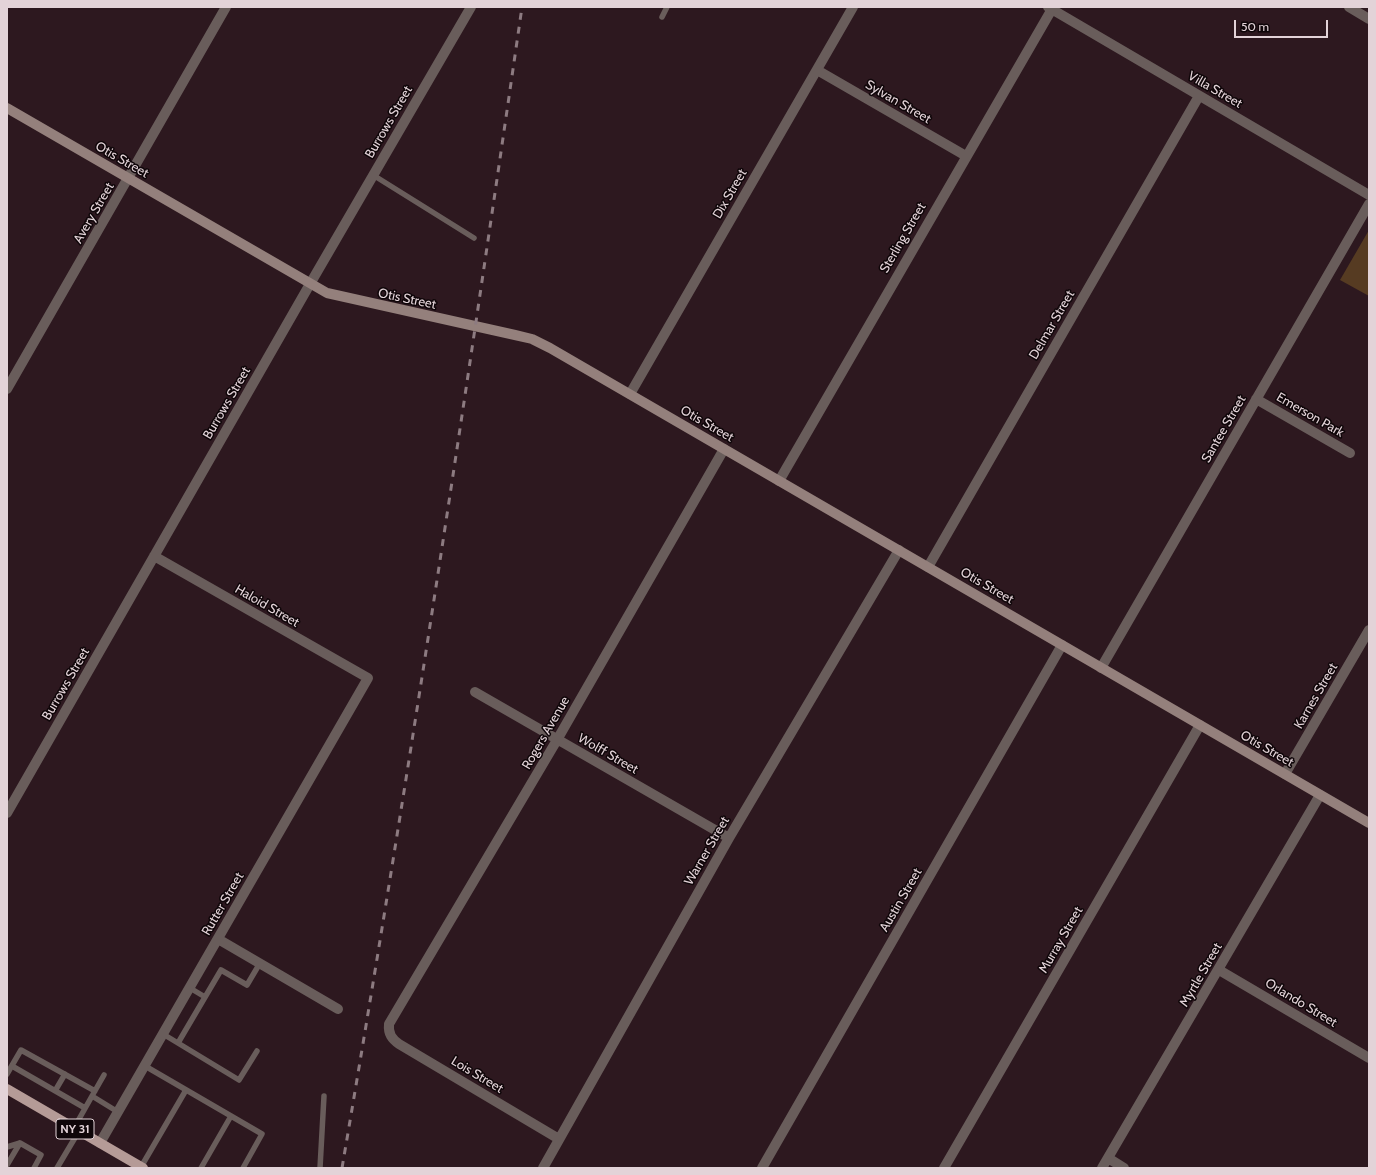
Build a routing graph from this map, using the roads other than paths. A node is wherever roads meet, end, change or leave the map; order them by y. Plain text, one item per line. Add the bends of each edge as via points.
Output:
1 (226, 7) edge
2 (471, 7) edge
3 (667, 7) edge
4 (853, 7) edge
5 (1349, 7) edge
6 (1050, 8) edge
7 (662, 17) dead end
8 (1369, 18) edge
9 (816, 70) junction
10 (1199, 96) junction
11 (7, 108) edge
12 (966, 156) junction
13 (373, 175) junction
14 (128, 179) junction
15 (1369, 195) edge
16 (1369, 204) edge
17 (474, 238) dead end
18 (310, 284) junction
19 (7, 389) edge
20 (630, 394) junction
21 (1256, 399) junction
22 (724, 449) junction
23 (1350, 453) dead end
24 (779, 481) junction
25 (899, 550) junction
26 (154, 556) junction
27 (928, 567) junction
28 (1369, 630) edge
29 (1062, 645) junction
30 (1101, 668) junction
31 (368, 678) joint
32 (475, 692) dead end
33 (1200, 725) junction
34 (557, 740) junction
35 (1285, 774) junction
36 (1320, 795) junction
37 (7, 813) edge
38 (1369, 823) edge
39 (729, 838) junction
40 (218, 939) junction
41 (260, 963) junction
42 (1219, 970) junction
43 (190, 988) junction
44 (205, 997) junction
45 (338, 1008) dead end
46 (389, 1028) joint
47 (163, 1034) junction
48 (178, 1043) junction
49 (256, 1051) dead end
50 (1369, 1058) edge
51 (12, 1066) junction
52 (144, 1066) junction
53 (7, 1074) edge
54 (65, 1074) junction
55 (104, 1075) dead end
56 (7, 1089) edge
57 (186, 1090) junction
58 (55, 1091) junction
59 (93, 1093) junction
60 (324, 1096) dead end
61 (85, 1108) junction
62 (118, 1112) junction
63 (231, 1116) junction
64 (76, 1129) junction
65 (559, 1139) junction
66 (20, 1143) junction
67 (100, 1143) junction
68 (7, 1147) edge
69 (1108, 1158) junction
70 (7, 1165) edge
71 (142, 1167) edge
72 (34, 1168) edge
73 (57, 1168) edge
74 (201, 1168) edge
75 (243, 1168) edge
76 (320, 1168) edge
77 (543, 1168) edge
78 (762, 1168) edge
79 (944, 1168) edge
80 (1102, 1168) edge
81 (1124, 1168) edge

1 - 14 street, Avery Street
2 - 13 street, Burrows Street
3 - 7 lane
4 - 9 street, Dix Street
5 - 8 street
6 - 10 street, Villa Street
6 - 12 street, Sterling Street
9 - 12 street, Sylvan Street
9 - 20 street, Dix Street
10 - 15 street, Villa Street
10 - 27 street, Delmar Street
11 - 14 street, Otis Street
12 - 24 street, Sterling Street
13 - 17 lane
13 - 18 street, Burrows Street
14 - 18 street, Otis Street
14 - 19 street, Avery Street
16 - 21 street, Santee Street
18 - 20 street, Otis Street via 337,296 532,339
18 - 26 street, Burrows Street
20 - 22 street, Otis Street
21 - 23 street, Emerson Park
21 - 30 street, Santee Street
22 - 24 street, Otis Street
22 - 34 street, Rogers Avenue
24 - 25 street, Otis Street
25 - 27 street, Otis Street
25 - 39 street, Warner Street
26 - 31 street, Haloid Street
26 - 37 street, Burrows Street
27 - 29 street, Otis Street
28 - 35 street, Karnes Street
29 - 30 street, Otis Street
29 - 78 street, Austin Street
30 - 33 street, Otis Street
31 - 40 street, Rutter Street
32 - 34 street, Wolff Street
33 - 35 street, Otis Street
33 - 79 street, Murray Street
34 - 39 street, Wolff Street
34 - 46 street, Rogers Avenue via 396,1012
35 - 36 street, Otis Street
36 - 38 street, Otis Street
36 - 42 street, Myrtle Street
39 - 65 street, Warner Street
40 - 41 street
40 - 43 street, Rutter Street
41 - 44 lane via 247,986 221,970
41 - 45 street
42 - 50 street, Orlando Street
42 - 69 street, Myrtle Street
43 - 44 lane
43 - 47 street, Rutter Street
44 - 48 lane
46 - 65 street, Lois Street via 393,1039 400,1044
47 - 48 lane
47 - 52 street, Rutter Street
48 - 49 lane via 239,1080
51 - 53 lane
51 - 54 lane via 21,1050
51 - 58 lane
52 - 57 lane
52 - 62 street, Rutter Street
54 - 58 lane
54 - 59 lane
55 - 59 lane
56 - 64 main road, NY 31
57 - 63 lane
57 - 71 lane
58 - 61 lane
59 - 61 lane
59 - 62 lane
60 - 76 lane
61 - 64 lane
62 - 67 street, Rutter Street
63 - 74 lane
63 - 75 lane via 262,1134
64 - 67 main road, NY 31
64 - 73 lane
65 - 77 street, Warner Street
66 - 68 lane
66 - 70 lane
66 - 72 lane via 41,1155
67 - 71 main road, NY 31
69 - 80 street, Myrtle Street
69 - 81 street

